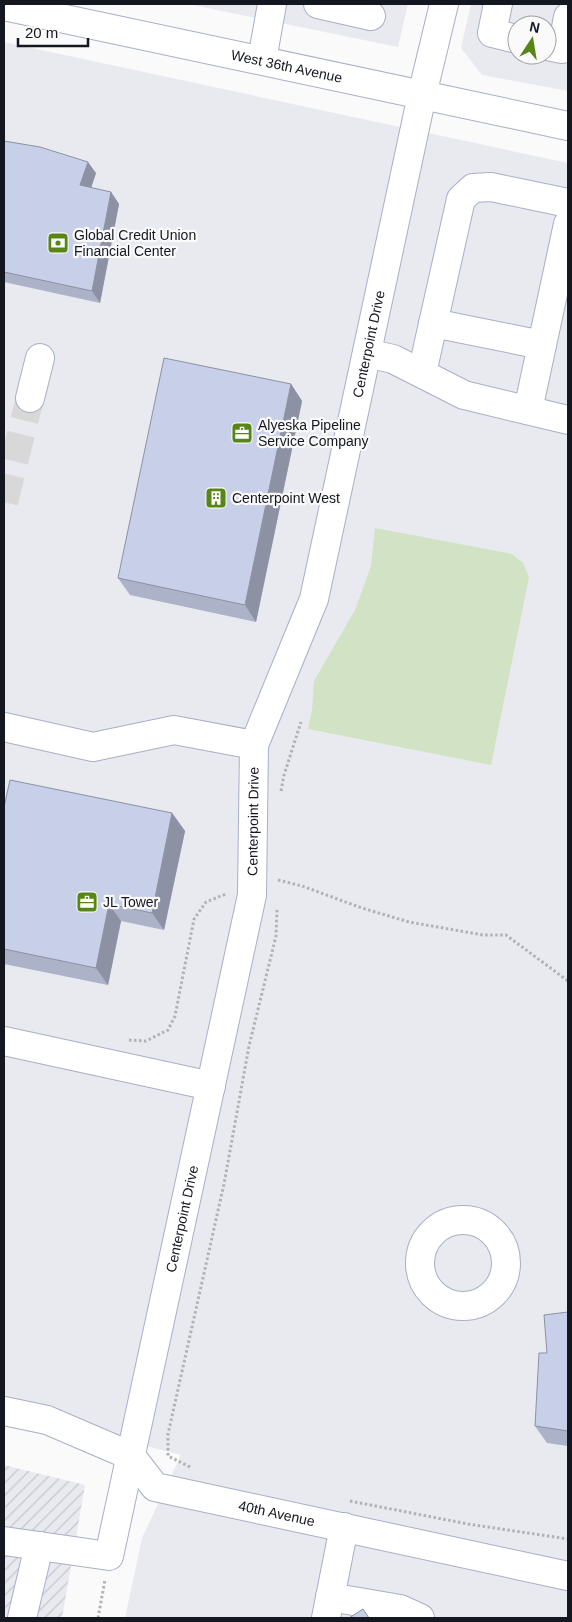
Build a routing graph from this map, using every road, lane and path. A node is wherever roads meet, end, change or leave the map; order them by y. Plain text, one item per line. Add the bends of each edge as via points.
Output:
1 (272, 4) edge
2 (318, 4) edge
3 (444, 4) edge
4 (498, 4) edge
5 (20, 7) edge
6 (371, 16) dead end
7 (568, 17) edge
8 (507, 37) edge
9 (557, 48) edge
10 (262, 60) junction
11 (422, 95) junction
12 (568, 126) edge
13 (568, 203) edge
14 (568, 224) edge
15 (433, 323) junction
16 (542, 346) junction
17 (367, 353) junction
18 (40, 358) dead end
19 (422, 373) junction
20 (30, 398) tunnel mouth
21 (528, 410) junction
22 (568, 420) edge
23 (301, 722) dead end
24 (4, 727) edge
25 (254, 744) junction
26 (281, 792) dead end
27 (276, 872) dead end
28 (269, 884) junction
29 (277, 902) dead end
30 (568, 981) edge
31 (125, 1040) dead end
32 (4, 1041) edge
33 (211, 1086) junction
34 (4, 1411) edge
35 (131, 1456) junction
36 (191, 1468) dead end
37 (345, 1500) dead end
38 (344, 1528) junction
39 (568, 1539) edge
40 (4, 1541) edge
41 (39, 1546) junction
42 (109, 1556) junction
43 (568, 1576) edge
44 (328, 1608) edge
45 (22, 1618) edge
46 (98, 1618) edge
47 (420, 1618) edge

1 - 10 street
2 - 6 street
3 - 11 street, Centerpoint Drive
4 - 8 street via 492,34
5 - 10 street, West 36th Avenue
7 - 9 street via 562,49
10 - 11 street, West 36th Avenue
11 - 12 street, West 36th Avenue
11 - 17 street, Centerpoint Drive
13 - 15 street via 491,187 473,188 461,199
14 - 16 street
15 - 16 street
15 - 19 street
16 - 21 street
17 - 19 street via 393,359
17 - 25 street, Centerpoint Drive via 314,599
18 - 20 street
19 - 21 street via 464,395
21 - 22 street
23 - 26 path
24 - 25 street via 93,747 174,730
25 - 28 street, Centerpoint Drive
27 - 28 path
28 - 30 path via 302,886 409,922 482,935 506,935
28 - 31 path via 206,902 194,919 176,1016 168,1030 146,1041
28 - 33 street, Centerpoint Drive via 252,895
29 - 36 path via 276,936 249,1046 224,1184 168,1434 168,1456
32 - 33 street
33 - 35 street, Centerpoint Drive
34 - 35 street, 40th Avenue via 48,1420
35 - 38 street, 40th Avenue via 156,1487
35 - 42 street, Centerpoint Drive
37 - 39 path
38 - 43 street, 40th Avenue
38 - 44 street
40 - 41 street
41 - 42 street
41 - 45 street
42 - 46 path
44 - 47 street via 400,1609

